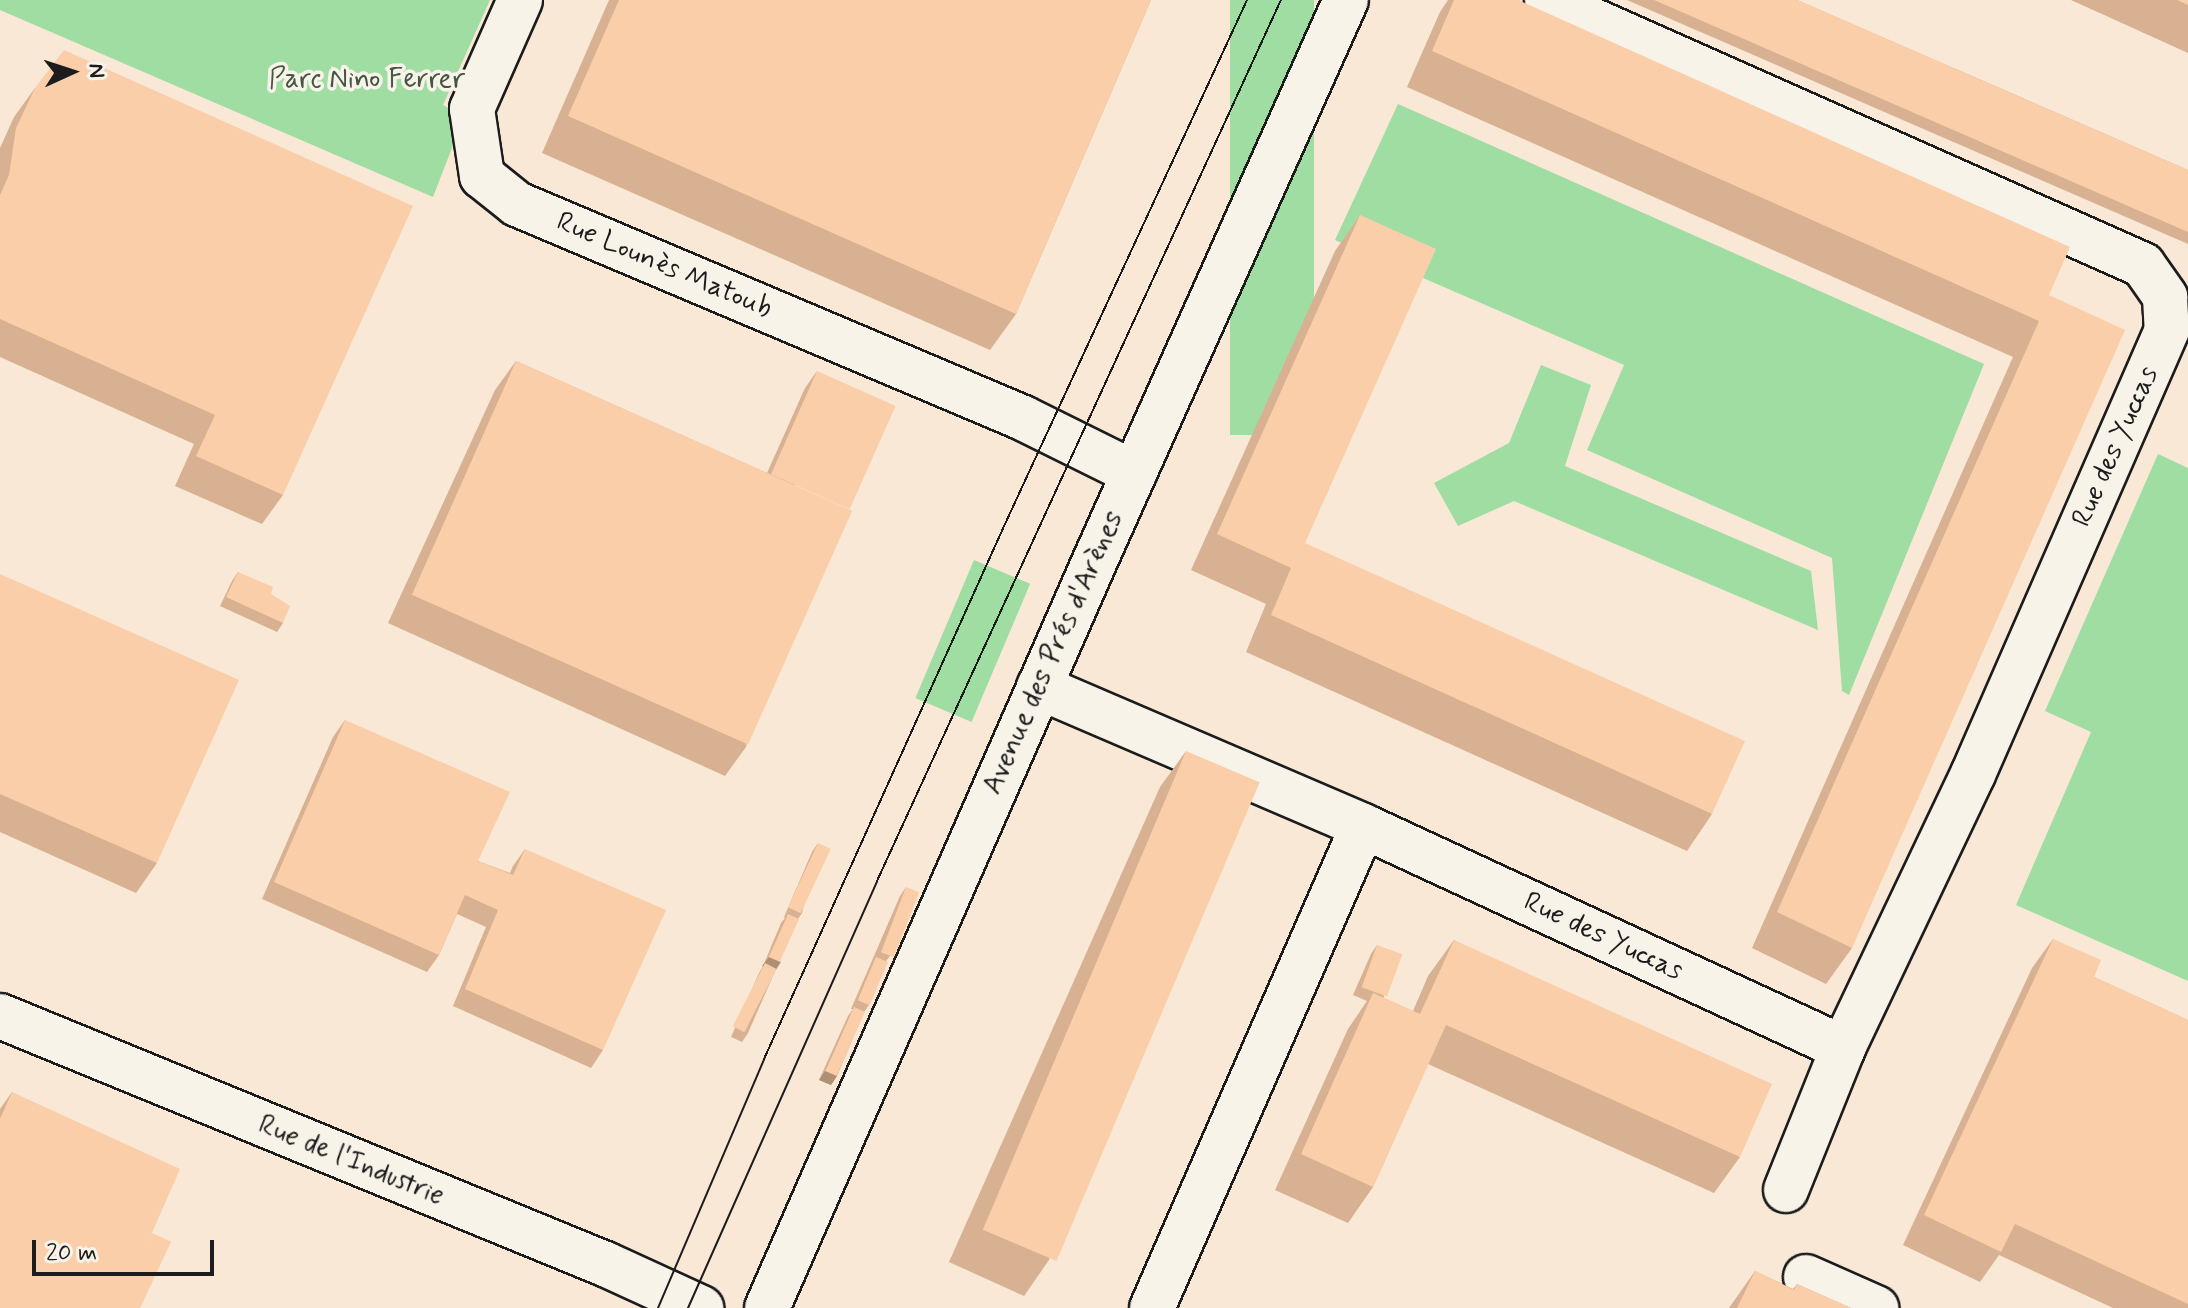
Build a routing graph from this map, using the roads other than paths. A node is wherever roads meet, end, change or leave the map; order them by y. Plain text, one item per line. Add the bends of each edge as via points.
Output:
1 (520, 0) edge
2 (1346, 0) edge
3 (1547, 0) edge
4 (1134, 473) junction
5 (1039, 687) junction
6 (1363, 826) junction
7 (0, 1016) edge
8 (1843, 1048) junction
9 (1786, 1190) dead end
10 (1806, 1277) dead end
11 (701, 1308) edge
12 (767, 1308) edge
13 (1152, 1308) edge
14 (1876, 1308) edge

1 - 4 street, Rue Lounès Matoub via 472,109 482,176 517,204 1023,418
2 - 4 street, Avenue des Prés d'Arènes
3 - 8 street, Rue des Yuccas via 2143,265 2165,297 2167,330 1973,774
4 - 5 street, Avenue des Prés d'Arènes
5 - 6 street, Rue des Yuccas
5 - 12 street, Avenue des Prés d'Arènes
6 - 8 street, Rue des Yuccas
6 - 13 street
7 - 11 street, Rue de l'Industrie
8 - 9 street, Rue des Yuccas
10 - 14 street

